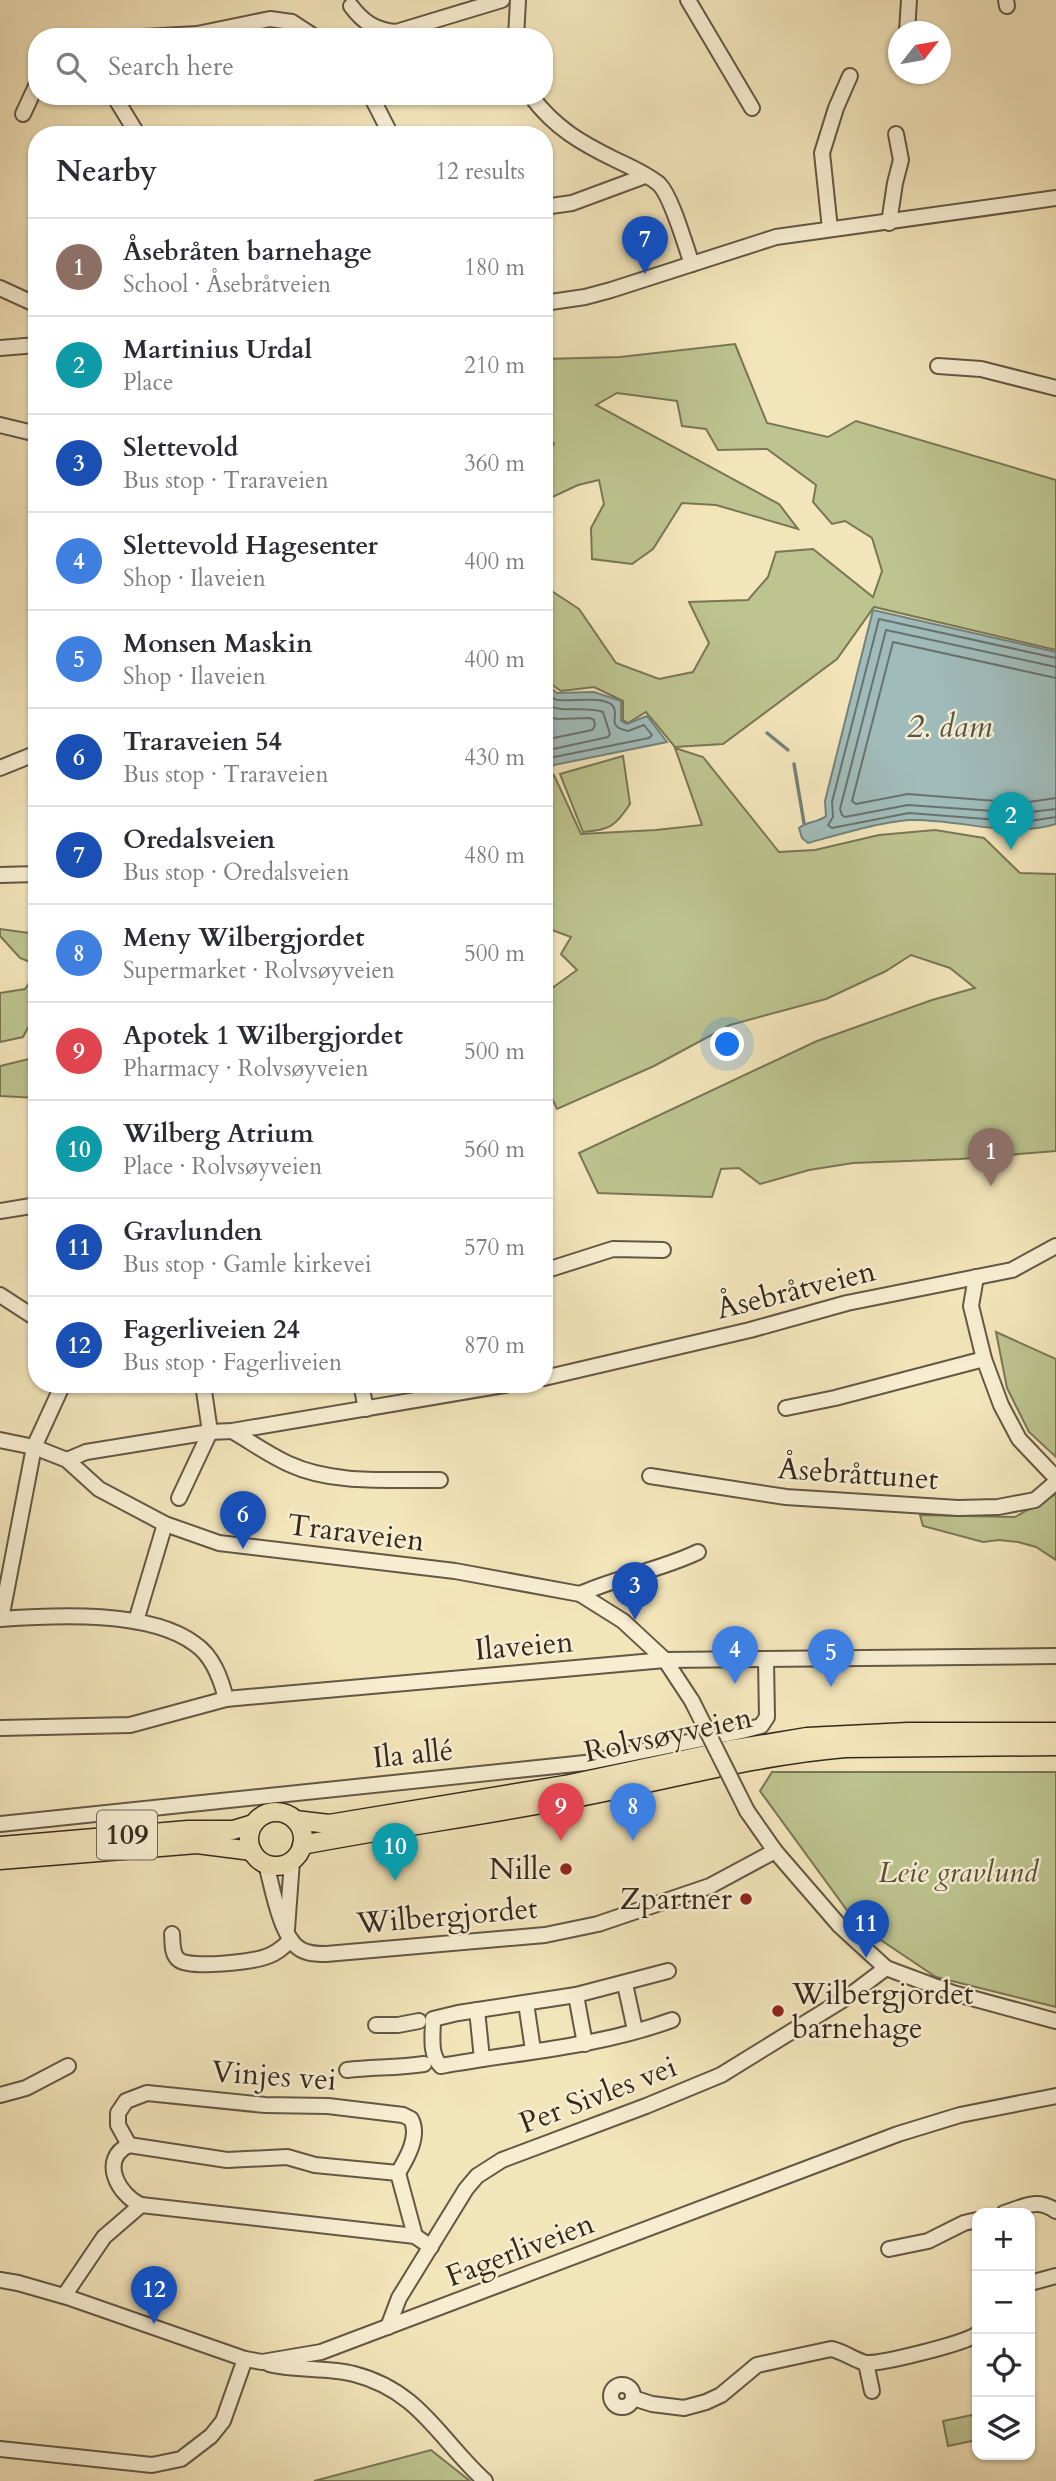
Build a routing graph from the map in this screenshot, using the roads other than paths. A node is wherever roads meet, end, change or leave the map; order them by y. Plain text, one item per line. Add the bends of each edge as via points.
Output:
1 (502, 0) edge
2 (518, 0) edge
3 (688, 0) edge
4 (909, 0) edge
5 (351, 6) dead end
6 (907, 21) edge
7 (226, 28) edge
8 (301, 28) edge
9 (376, 28) edge
10 (409, 28) edge
11 (516, 28) edge
12 (850, 76) dead end
13 (28, 104) edge
14 (120, 105) edge
15 (376, 105) edge
16 (538, 105) edge
17 (752, 108) dead end
18 (23, 114) dead end
19 (132, 126) edge
20 (386, 126) edge
21 (896, 134) dead end
22 (645, 176) junction
23 (1056, 198) edge
24 (553, 206) edge
25 (889, 223) junction
26 (830, 229) junction
27 (692, 264) junction
28 (0, 288) edge
29 (28, 301) edge
30 (553, 302) edge
31 (28, 346) edge
32 (0, 348) edge
33 (938, 366) dead end
34 (1056, 388) edge
35 (0, 425) edge
36 (28, 433) edge
37 (28, 757) edge
38 (0, 768) edge
39 (28, 874) edge
40 (0, 875) edge
41 (28, 1206) edge
42 (0, 1211) edge
43 (1056, 1246) edge
44 (663, 1250) dead end
45 (553, 1268) edge
46 (976, 1277) junction
47 (0, 1295) edge
48 (28, 1313) edge
49 (984, 1359) junction
50 (553, 1376) edge
51 (59, 1393) edge
52 (204, 1393) edge
53 (363, 1393) edge
54 (458, 1393) edge
55 (786, 1408) dead end
56 (366, 1409) junction
57 (232, 1431) junction
58 (210, 1432) junction
59 (0, 1440) edge
60 (34, 1447) junction
61 (99, 1450) junction
62 (67, 1460) junction
63 (82, 1474) junction
64 (650, 1476) dead end
65 (440, 1480) dead end
66 (1056, 1480) edge
67 (179, 1498) dead end
68 (165, 1524) junction
69 (698, 1552) dead end
70 (580, 1594) junction
71 (1, 1619) edge
72 (136, 1621) junction
73 (1056, 1656) edge
74 (665, 1660) junction
75 (766, 1660) junction
76 (226, 1699) junction
77 (0, 1728) edge
78 (1056, 1732) edge
79 (1056, 1746) edge
80 (295, 1820) junction
81 (0, 1824) edge
82 (253, 1824) junction
83 (302, 1845) junction
84 (0, 1846) edge
85 (252, 1851) junction
86 (775, 1851) junction
87 (0, 1860) edge
88 (292, 1861) junction
89 (266, 1864) junction
90 (172, 1934) dead end
91 (289, 1935) junction
92 (886, 1968) junction
93 (668, 1971) dead end
94 (625, 1984) junction
95 (576, 1995) junction
96 (526, 2003) junction
97 (477, 2010) junction
98 (672, 2020) dead end
99 (419, 2021) dead end
100 (1056, 2021) edge
101 (376, 2025) dead end
102 (635, 2031) junction
103 (585, 2044) junction
104 (533, 2050) junction
105 (482, 2059) junction
106 (424, 2064) dead end
107 (68, 2066) dead end
108 (347, 2070) dead end
109 (0, 2095) edge
110 (1056, 2096) edge
111 (129, 2145) junction
112 (398, 2172) junction
113 (141, 2205) junction
114 (1018, 2208) edge
115 (1056, 2211) edge
116 (972, 2221) edge
117 (415, 2236) junction
118 (431, 2247) junction
119 (889, 2249) dead end
120 (1056, 2276) edge
121 (0, 2280) edge
122 (1035, 2282) edge
123 (64, 2296) junction
124 (388, 2328) junction
125 (972, 2337) edge
126 (245, 2359) junction
127 (262, 2362) junction
128 (866, 2363) junction
129 (872, 2391) dead end
130 (633, 2398) dead end
131 (0, 2449) edge
132 (485, 2481) edge

1 - 10 street
2 - 11 street
3 - 17 street
4 - 6 street
5 - 9 street
7 - 8 street via 270,19
12 - 26 street via 822,153
13 - 18 street
14 - 19 street
15 - 20 street
16 - 22 street via 568,134
21 - 25 street via 901,160
22 - 24 street via 572,204
22 - 27 street via 664,191
23 - 25 street
25 - 26 street
26 - 27 street via 776,237
27 - 30 street via 585,297
28 - 29 street
31 - 32 street
33 - 34 street via 981,369
35 - 36 street
37 - 38 street
39 - 40 street
41 - 42 street
43 - 46 street, Åsebråtveien via 1012,1270
44 - 45 street via 613,1249
46 - 49 street via 971,1306
46 - 50 street, Åsebråtveien via 848,1303
47 - 48 street
49 - 55 street, Åsebråttunet
49 - 66 street via 1019,1439
51 - 60 street
52 - 58 street
53 - 56 street
54 - 56 street
56 - 57 street
57 - 58 street
57 - 65 street via 290,1465 312,1471 350,1478
58 - 61 street
58 - 67 street
59 - 60 street, Traraveien
60 - 62 street, Traraveien
60 - 71 street
61 - 62 street
61 - 63 street
62 - 63 street, Traraveien
63 - 68 street, Traraveien via 99,1489
64 - 66 street, Åsebråttunet via 786,1497 970,1508 1035,1500
68 - 70 street, Traraveien via 219,1543 455,1571
68 - 72 street
69 - 70 street
70 - 74 street, Traraveien via 624,1621
71 - 72 street via 57,1615
72 - 76 street via 178,1633 198,1645 222,1681
73 - 75 street, Ilaveien
74 - 75 street, Ilaveien
74 - 76 street, Ilaveien
74 - 86 street, Traraveien, bridge via 692,1701 747,1811
75 - 81 street, Ila allé via 767,1717 761,1726 742,1731 585,1763
76 - 77 street, Ilaveien via 130,1725
78 - 80 main road, Rolvsøyveien / 109 via 807,1737 565,1785 329,1824
79 - 83 main road, Rolvsøyveien via 810,1751 570,1799
80 - 82 main road, 109 via 268,1812
80 - 83 main road via 302,1832
82 - 84 main road, 109 via 233,1830
82 - 85 main road via 249,1837
83 - 88 main road
85 - 87 main road, 109 via 197,1844
85 - 89 main road
86 - 91 street, Wilbergjordet via 710,1886 598,1924 545,1935 326,1954 302,1950
86 - 92 street, Traraveien via 839,1925
88 - 89 main road
88 - 91 street
89 - 91 street via 277,1912
90 - 91 street via 173,1952 191,1964 264,1958 276,1952
92 - 100 street via 953,1993
92 - 118 street, Per Sivles vei via 721,2075 492,2166 472,2181
93 - 94 street
94 - 95 street
94 - 102 street
95 - 96 street
95 - 103 street
96 - 97 street
96 - 104 street
97 - 105 street
97 - 105 street via 433,2019 433,2054 441,2066
98 - 102 street
99 - 101 street
102 - 103 street
103 - 104 street
104 - 105 street
106 - 108 street
107 - 109 street via 26,2088
110 - 124 street, Fagerliveien via 960,2115 898,2134
111 - 112 street via 227,2160 286,2157 315,2165
111 - 112 street, Vinjes vei via 118,2125 118,2113 126,2101 147,2093 347,2108 411,2119 411,2147
111 - 113 street via 116,2154 114,2171 129,2199
112 - 117 street
113 - 117 street
113 - 123 street via 104,2237
114 - 115 street via 1045,2204
116 - 119 street via 928,2241
117 - 118 street
118 - 124 street, Per Sivles vei via 399,2298
120 - 122 street
121 - 123 street, Fagerliveien
123 - 126 street, Fagerliveien
124 - 127 street, Fagerliveien via 321,2352
125 - 128 street via 958,2344
126 - 127 street, Fagerliveien
126 - 131 street via 223,2421 181,2459 152,2465
127 - 132 street via 353,2374 390,2389 419,2408
128 - 129 street
128 - 130 street via 831,2348 757,2365 706,2402 684,2407

